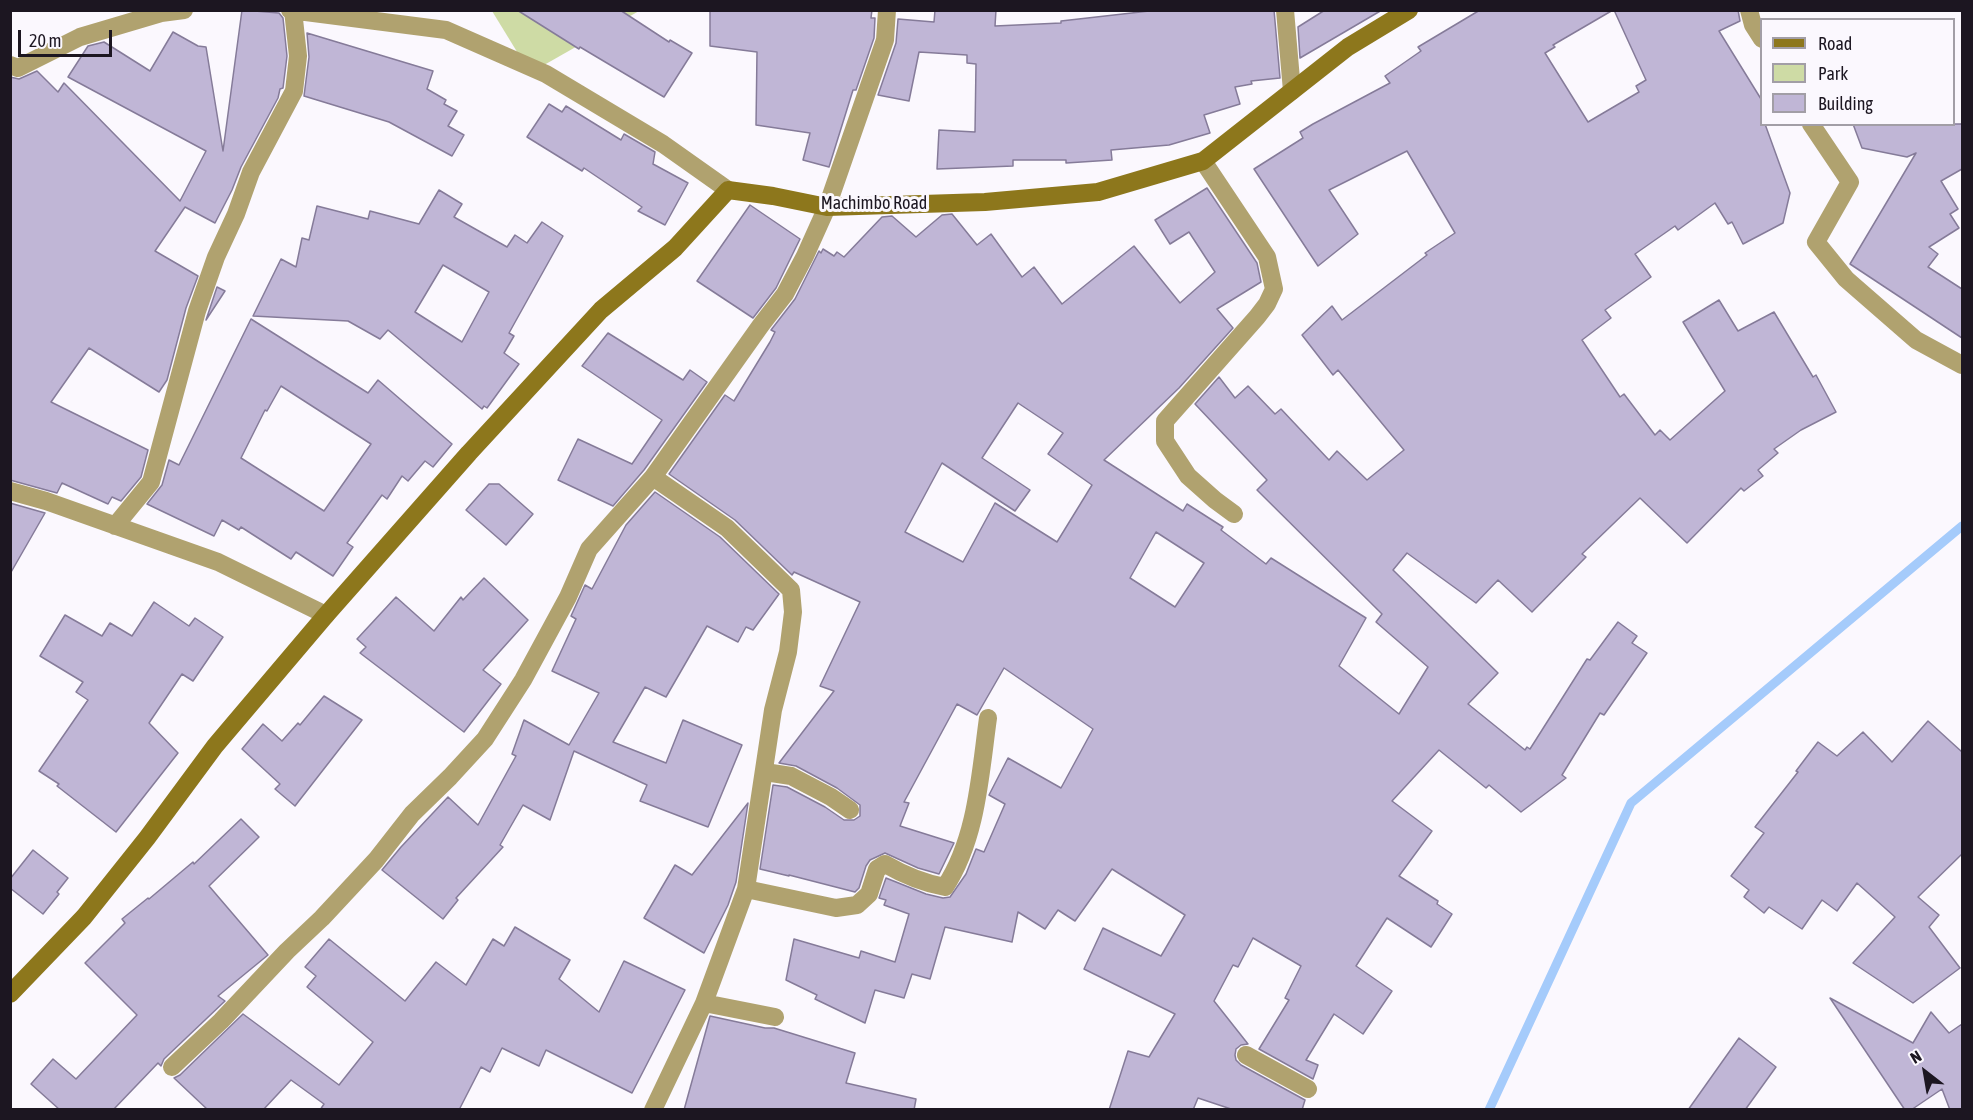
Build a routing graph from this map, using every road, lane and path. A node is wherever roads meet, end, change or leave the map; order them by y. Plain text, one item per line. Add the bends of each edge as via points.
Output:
1 (184, 10) edge
2 (887, 10) edge
3 (1285, 10) edge
4 (1409, 10) edge
5 (1749, 10) edge
6 (292, 11) edge
7 (1760, 37) edge
8 (13, 70) edge
9 (1292, 92) junction
10 (1812, 126) edge
11 (1203, 161) junction
12 (728, 190) junction
13 (827, 207) junction
14 (1962, 365) edge
15 (652, 477) junction
16 (10, 491) edge
17 (1234, 514) dead end
18 (115, 526) junction
19 (326, 615) junction
20 (988, 718) dead end
21 (765, 772) junction
22 (850, 810) dead end
23 (746, 889) junction
24 (10, 994) edge
25 (704, 1003) junction
26 (775, 1017) dead end
27 (1246, 1055) dead end
28 (172, 1067) dead end
29 (1308, 1089) dead end
30 (653, 1110) edge

1 - 8 street via 80,37
2 - 13 street via 885,40
3 - 9 street
4 - 9 street, Machimbo Road via 1348,47
5 - 7 street
6 - 12 street, Machimbo Road via 446,30 546,74 663,144
6 - 18 street via 298,56 294,91 251,172 216,257 197,310 150,482
9 - 11 street, Machimbo Road
10 - 14 street via 1850,182 1816,242 1846,279 1916,340
11 - 13 street, Machimbo Road via 1098,192 985,202
11 - 17 street via 1267,257 1274,289 1257,317 1165,421 1165,441 1188,476
12 - 13 street, Machimbo Road
12 - 19 street via 675,248 601,310
13 - 15 street via 785,294
15 - 21 street via 727,528 791,590 793,612 788,652 773,710
15 - 28 street via 589,549 529,669 485,739 412,814 322,918
16 - 18 street
18 - 19 street via 218,562
19 - 24 street via 215,746 84,917
20 - 23 street via 973,820 945,887 930,885 885,864 877,869 869,894 857,904 836,908
21 - 22 street via 791,776
21 - 23 street
23 - 25 street
25 - 26 street
25 - 30 street
27 - 29 street

